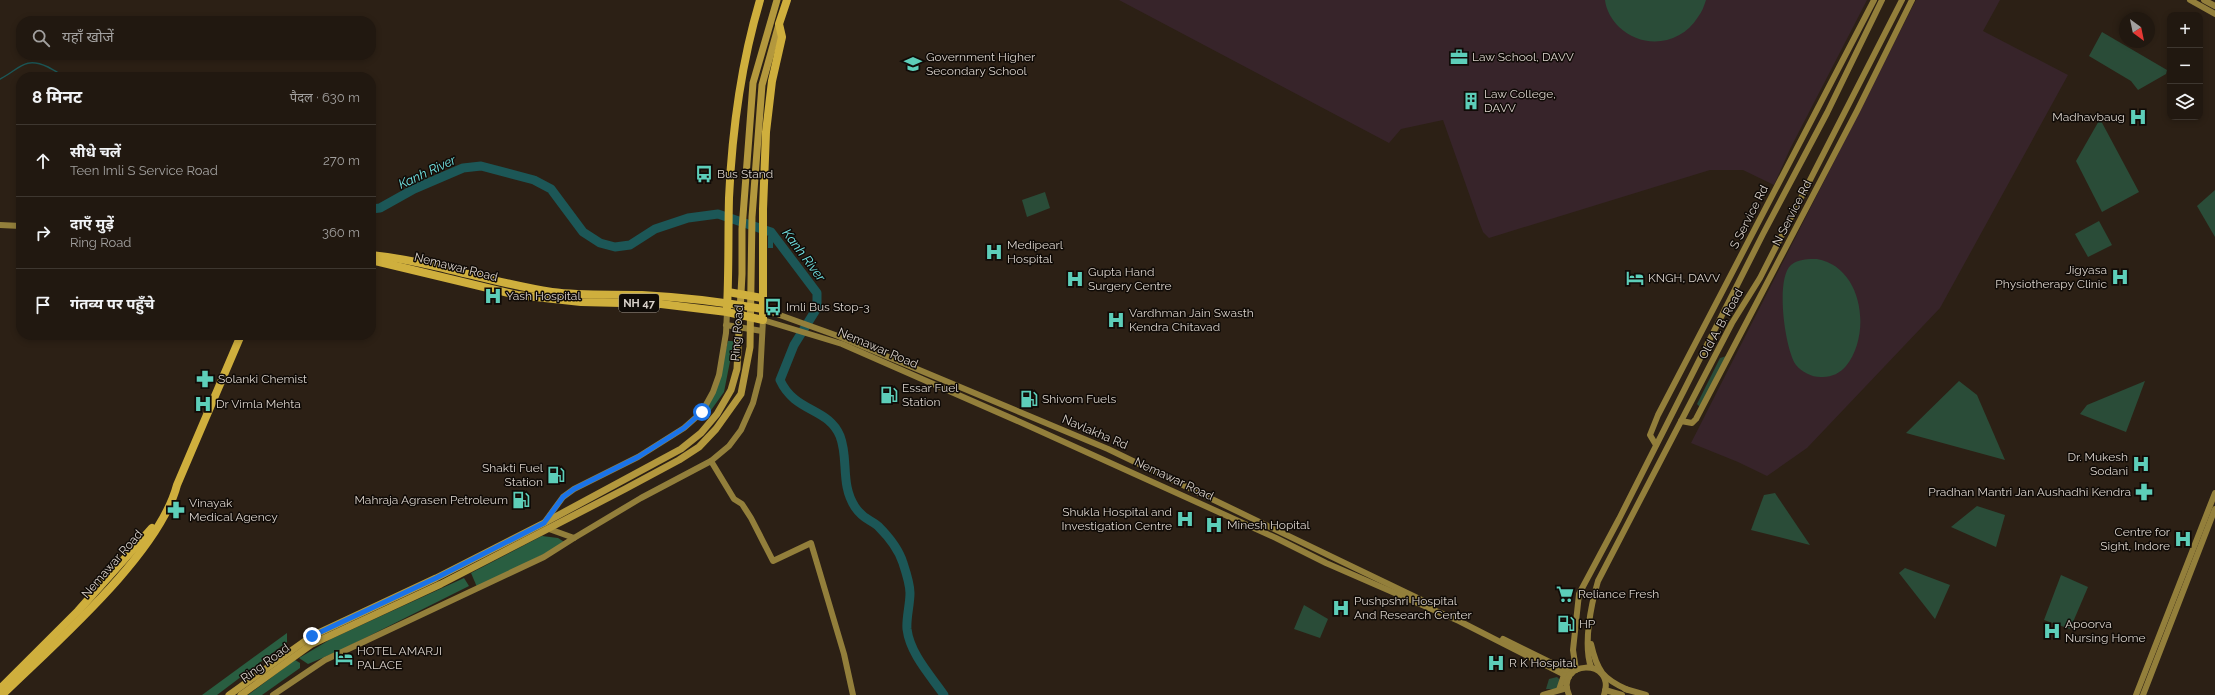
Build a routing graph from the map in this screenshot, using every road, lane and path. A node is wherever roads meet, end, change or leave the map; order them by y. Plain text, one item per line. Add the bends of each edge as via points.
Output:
1 (760, 0) edge
2 (777, 0) edge
3 (787, 0) edge
4 (1874, 0) edge
5 (1882, 0) edge
6 (1902, 0) edge
7 (1912, 0) edge
8 (2190, 0) edge
9 (2204, 0) edge
10 (2215, 6) edge
11 (2215, 14) edge
12 (779, 24) junction
13 (1838, 68) junction
14 (1847, 73) junction
15 (1873, 78) junction
16 (1857, 86) junction
17 (0, 225) edge
18 (16, 226) edge
19 (376, 256) edge
20 (376, 261) edge
21 (728, 292) junction
22 (762, 298) junction
23 (622, 299) junction
24 (662, 300) junction
25 (728, 302) junction
26 (762, 309) junction
27 (727, 312) junction
28 (763, 320) junction
29 (726, 325) junction
30 (762, 331) junction
31 (235, 340) edge
32 (239, 340) edge
33 (1681, 421) junction
34 (1656, 445) junction
35 (711, 461) junction
36 (2215, 493) edge
37 (2215, 510) edge
38 (544, 523) junction
39 (549, 529) junction
40 (574, 538) junction
41 (1589, 637) junction
42 (1575, 663) junction
43 (1591, 667) junction
44 (1569, 673) junction
45 (1567, 688) junction
46 (0, 689) edge
47 (1559, 690) junction
48 (1605, 690) edge
49 (1628, 690) junction
50 (1614, 694) edge
51 (2, 695) edge
52 (229, 695) edge
53 (241, 695) edge
54 (272, 695) edge
55 (853, 695) edge
56 (1543, 695) edge
57 (1569, 695) edge
58 (1622, 695) edge
59 (1646, 695) edge
60 (2136, 695) edge
61 (2143, 695) edge

1 - 21 highway via 746,51 733,138 729,199
2 - 38 main road, Ring Road via 752,83 742,229 739,349 731,390 717,414 701,433 681,449
3 - 12 highway, Ring Road
4 - 13 main road, S Service Rd
5 - 14 main road, Old A. B. Road
6 - 16 main road, Old A. B. Road
7 - 15 main road, N Service Rd
8 - 11 main road
9 - 10 main road
12 - 22 highway via 782,37 769,104 763,209
12 - 39 main road, Ring Road via 762,85 752,217 750,348 741,394 716,429 699,447
13 - 14 main road
13 - 34 main road, S Service Rd via 1658,415 1650,435
14 - 34 main road, Old A. B. Road
15 - 16 main road
15 - 33 main road, N Service Rd via 1696,419 1692,423
16 - 33 main road, Old A. B. Road via 1847,111 1760,278 1732,323
17 - 18 main road
19 - 23 highway, Nemawar Road / NH 47 via 398,258 552,292
20 - 23 highway, Nemawar Road / NH 47 via 477,286 550,299
21 - 22 highway
21 - 25 highway
22 - 26 highway
23 - 24 highway, Nemawar Road / NH 47
24 - 25 highway, Nemawar Road / NH 47
24 - 27 highway, Nemawar Road / NH 47
25 - 26 highway, Nemawar Road
25 - 27 highway
26 - 28 highway
26 - 44 main road, Navlakha Rd via 820,329 1126,458
27 - 28 highway, Nemawar Road
27 - 29 main road
28 - 30 main road
28 - 44 main road, Nemawar Road via 842,344 1094,455
29 - 30 main road
29 - 38 main road via 719,375 713,392 698,417 638,457 574,489 563,497
30 - 35 main road via 760,376 753,403 741,430 729,446
31 - 46 highway, Nemawar Road via 170,498 158,520 78,611
32 - 51 highway, Nemawar Road via 177,485 173,501 149,541 80,618
33 - 41 main road, Old A. B. Road via 1598,581 1592,603
34 - 42 main road, Old A. B. Road via 1579,594 1573,650
35 - 40 main road via 641,498
35 - 55 main road via 734,499 742,504 751,518 773,560 811,543 844,654
36 - 60 main road
37 - 61 main road
38 - 52 main road, Ring Road via 436,578 312,636
39 - 40 main road
39 - 53 main road, Ring Road via 441,584 312,644
40 - 54 main road via 544,557 325,660
41 - 43 main road, Old A. B. Road via 1588,659
41 - 49 main road via 1596,664 1611,683
42 - 44 main road
42 - 44 main road, Old A. B. Road
43 - 44 main road
43 - 48 main road via 1601,673
44 - 45 main road, Old A. B. Road
44 - 47 main road
45 - 47 main road
45 - 57 main road, Old A. B. Road
47 - 56 main road
48 - 49 main road
48 - 50 main road
49 - 59 main road
50 - 58 main road

